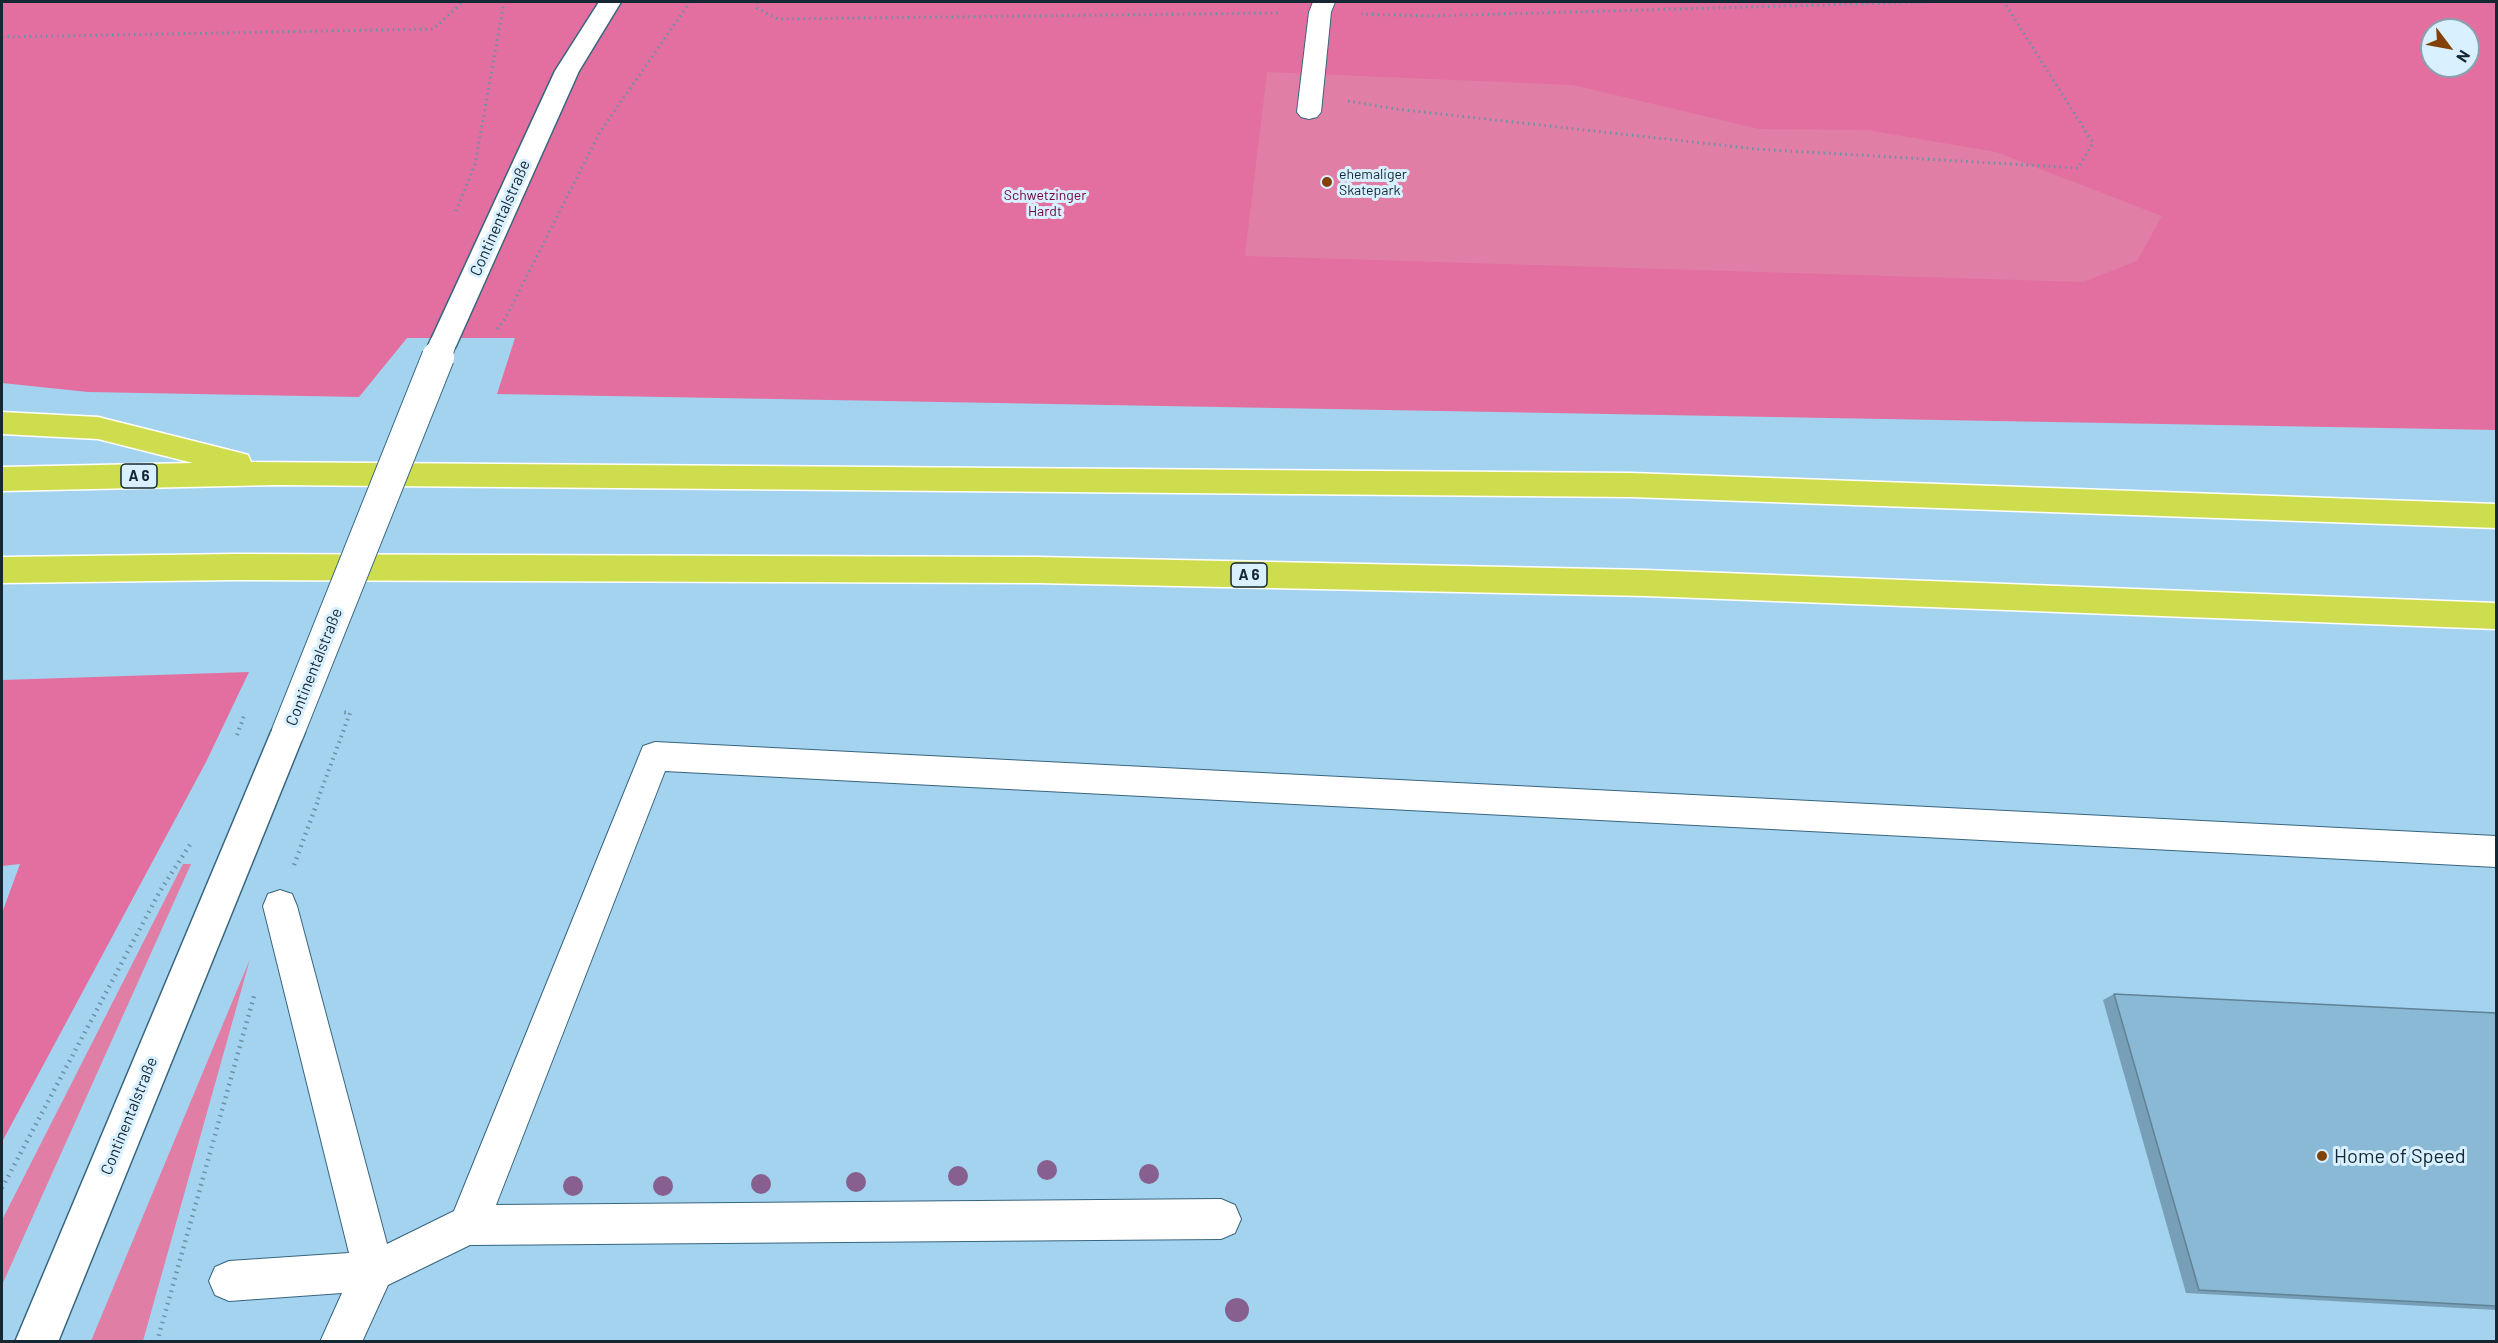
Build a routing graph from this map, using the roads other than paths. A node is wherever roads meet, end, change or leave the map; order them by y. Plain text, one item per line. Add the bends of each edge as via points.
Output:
1 (610, 2) edge
2 (1322, 7) edge
3 (1310, 103) road end
4 (2, 423) edge
5 (276, 473) junction
6 (2, 479) edge
7 (2496, 516) edge
8 (2, 570) edge
9 (2496, 616) edge
10 (2496, 852) edge
11 (280, 906) road end
12 (1221, 1219) dead end
13 (468, 1224) junction
14 (374, 1271) junction
15 (229, 1281) dead end
16 (36, 1341) edge
17 (340, 1341) edge

1 - 16 street, Continentalstraße, bridge via 567,71 442,346 288,732
2 - 3 lane
4 - 5 highway via 98,428
5 - 6 highway, A 6
5 - 7 highway, A 6 via 1631,485
8 - 9 highway, A 6 via 1037,570 1646,583
10 - 13 lane via 655,756
11 - 14 lane
12 - 13 lane
13 - 14 lane
14 - 15 lane
14 - 17 lane

